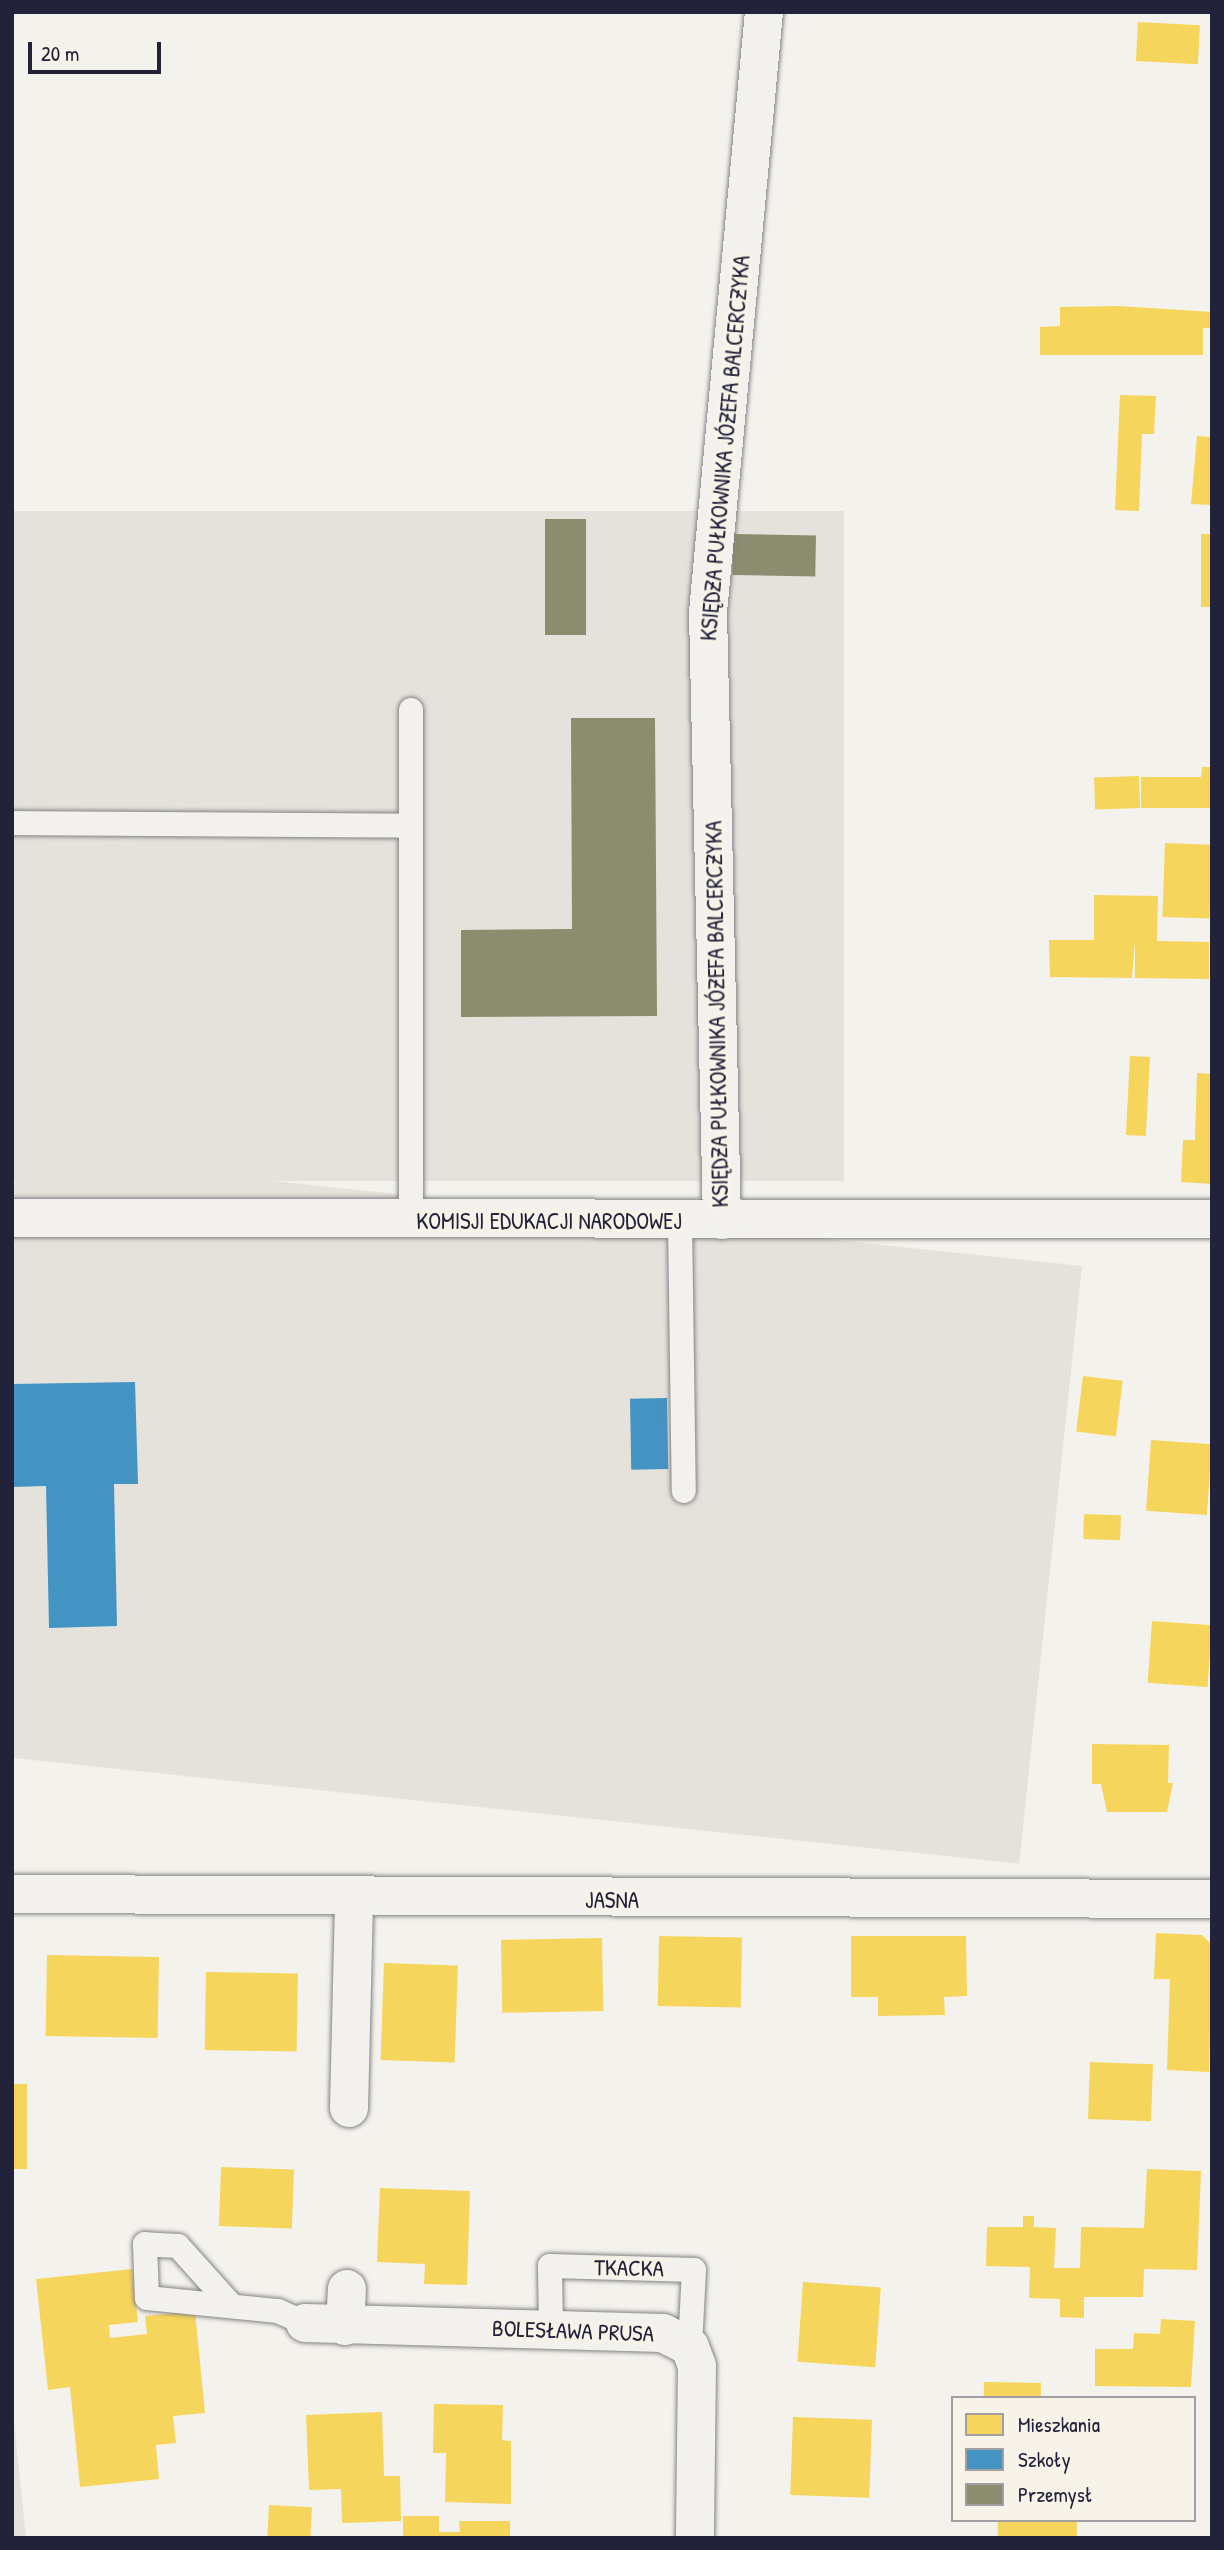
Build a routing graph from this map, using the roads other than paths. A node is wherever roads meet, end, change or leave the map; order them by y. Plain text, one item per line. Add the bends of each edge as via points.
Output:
1 (764, 12) edge
2 (411, 710) dead end
3 (12, 823) edge
4 (411, 826) junction
5 (12, 1218) edge
6 (1212, 1219) edge
7 (680, 1220) junction
8 (722, 1220) junction
9 (411, 1221) junction
10 (684, 1491) dead end
11 (12, 1894) edge
12 (354, 1898) junction
13 (1212, 1899) edge
14 (349, 2108) dead end
15 (231, 2305) dead end
16 (305, 2323) joint
17 (551, 2330) junction
18 (691, 2347) junction
19 (695, 2538) edge

1 - 8 street, KSIĘDZA PUŁKOWNIKA JÓZEFA BALCERCZYKA via 708,612
2 - 4 lane
3 - 4 lane
4 - 9 lane
5 - 9 street, KOMISJI EDUKACJI NARODOWEJ
6 - 8 street, KOMISJI EDUKACJI NARODOWEJ
7 - 8 street, KOMISJI EDUKACJI NARODOWEJ
7 - 9 street, KOMISJI EDUKACJI NARODOWEJ
7 - 10 lane
11 - 12 street, JASNA
12 - 13 street, JASNA
12 - 14 street
15 - 16 lane
16 - 17 street, BOLESŁAWA PRUSA via 346,2307
17 - 18 street, BOLESŁAWA PRUSA via 663,2333
17 - 18 lane, TKACKA via 550,2266 694,2270
18 - 19 street via 697,2366

